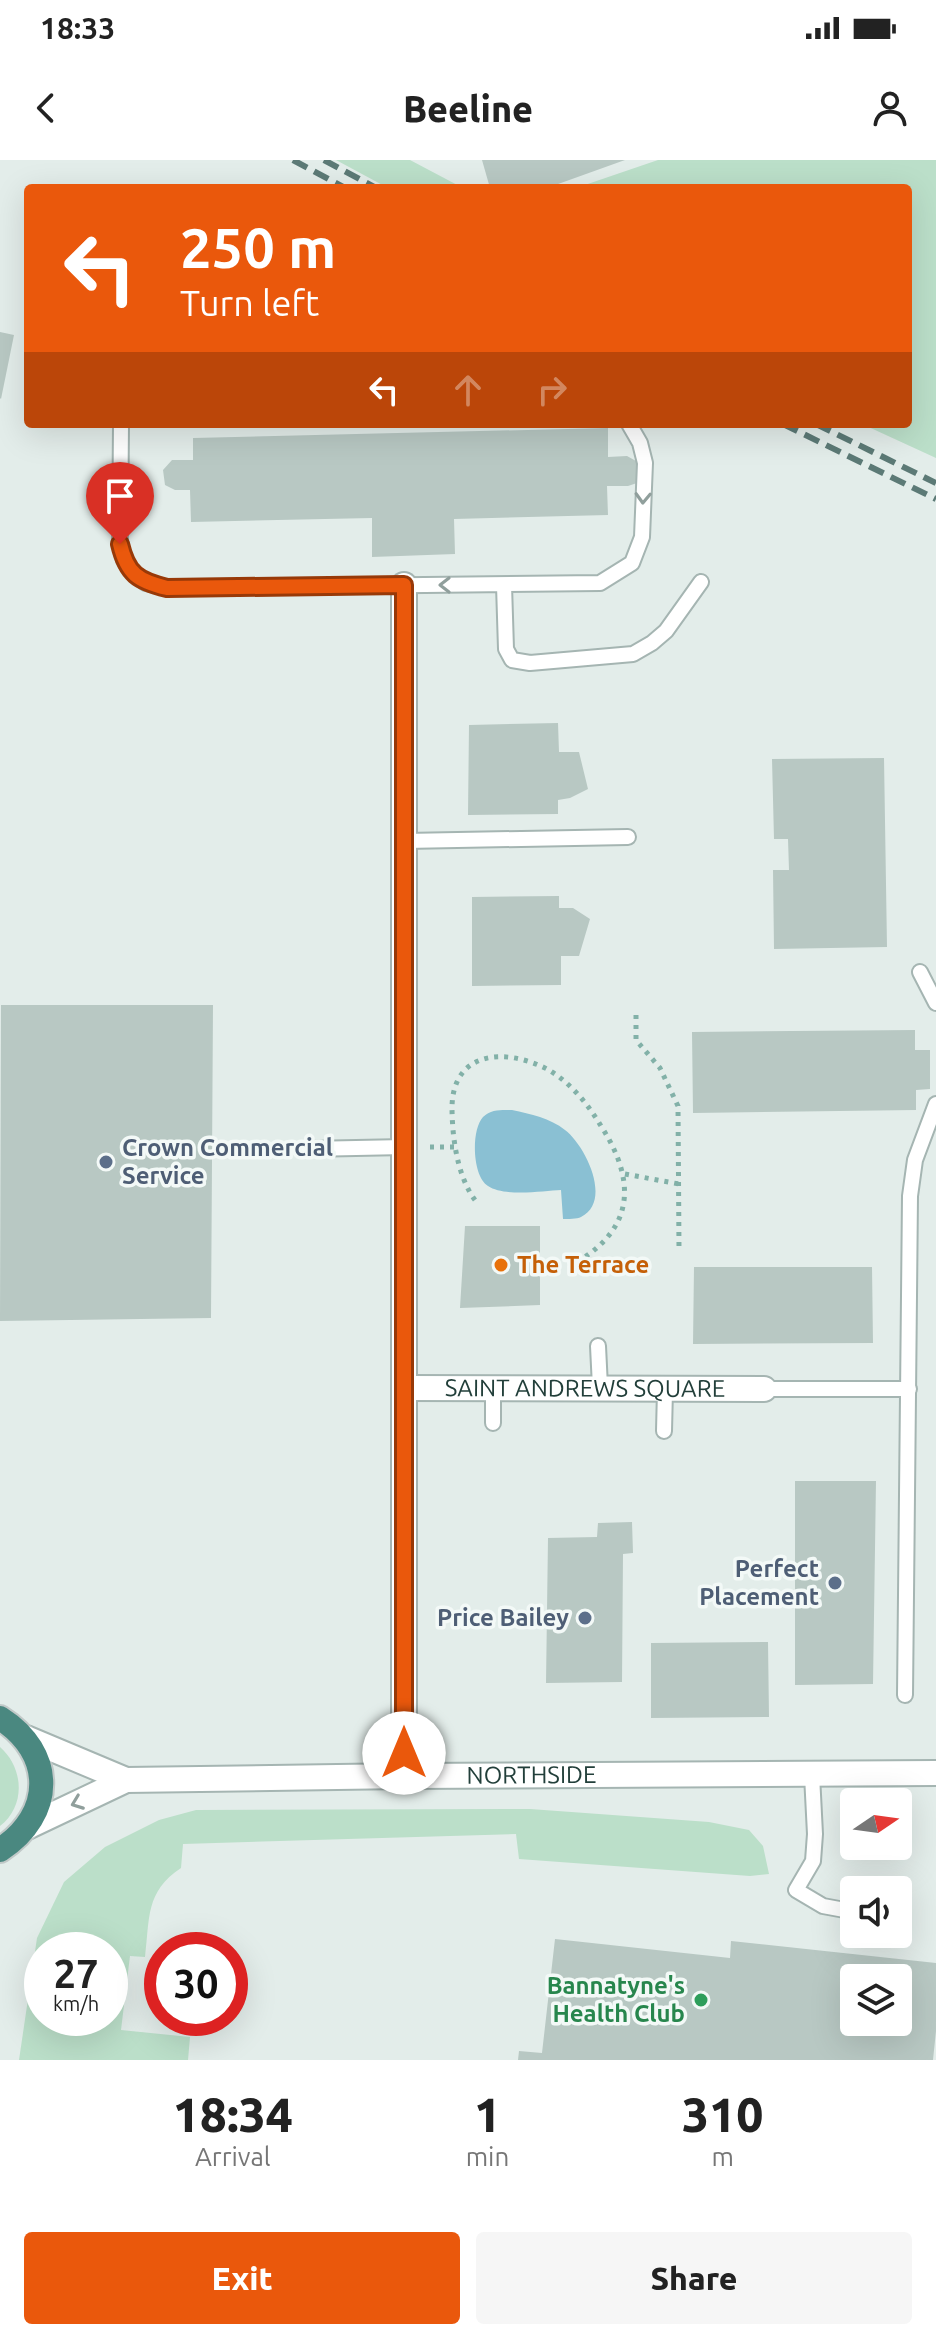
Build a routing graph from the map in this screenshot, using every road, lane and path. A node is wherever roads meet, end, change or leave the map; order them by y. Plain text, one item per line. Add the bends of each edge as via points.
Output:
1 (121, 428) edge
2 (631, 428) edge
3 (701, 582) dead end
4 (404, 585) junction
5 (504, 585) junction
6 (628, 837) dead end
7 (405, 841) junction
8 (920, 972) dead end
9 (936, 1003) edge
10 (636, 1015) dead end
11 (936, 1104) edge
12 (405, 1147) junction
13 (307, 1149) dead end
14 (624, 1174) junction
15 (679, 1184) junction
16 (475, 1200) dead end
17 (679, 1249) dead end
18 (568, 1267) dead end
19 (598, 1346) dead end
20 (600, 1387) junction
21 (405, 1388) junction
22 (764, 1389) joint
23 (909, 1389) junction
24 (493, 1390) junction
25 (665, 1390) junction
26 (493, 1423) dead end
27 (664, 1431) dead end
28 (905, 1695) dead end
29 (1, 1717) edge
30 (26, 1738) junction
31 (936, 1773) edge
32 (812, 1775) junction
33 (404, 1776) junction
34 (126, 1780) junction
35 (14, 1839) edge
36 (0, 1871) edge
37 (840, 1909) edge

1 - 4 lane via 120,544 124,560 146,583 167,588
2 -> 5 lane via 645,463 642,537 632,563 600,583
3 - 5 lane via 666,631 633,654 530,663 512,660 506,649
5 -> 4 lane
4 - 7 street
6 - 7 lane
7 - 12 street
8 - 9 lane
10 - 15 path via 636,1040 660,1068 678,1106
11 - 23 lane via 915,1160 910,1196
12 - 13 lane
12 - 21 street
14 - 15 path
14 - 16 path via 598,1120 571,1087 523,1060 485,1058 466,1067 453,1089 454,1136 466,1189
14 - 18 path via 625,1197 606,1241
15 - 17 path
19 - 20 lane
20 - 24 street, SAINT ANDREWS SQUARE
20 - 25 street, SAINT ANDREWS SQUARE
21 - 24 street, SAINT ANDREWS SQUARE
21 - 33 street
22 - 23 lane
22 - 25 street, SAINT ANDREWS SQUARE
23 - 28 lane
24 - 26 lane
25 - 27 lane
29 - 30 highway
30 - 34 street, NORTHSIDE
30 - 35 highway via 36,1755 40,1795
31 - 32 street, NORTHSIDE
32 - 33 street, NORTHSIDE
32 - 37 lane via 813,1861 796,1890
33 - 34 street, NORTHSIDE
34 -> 35 street, NORTHSIDE
35 - 36 highway

